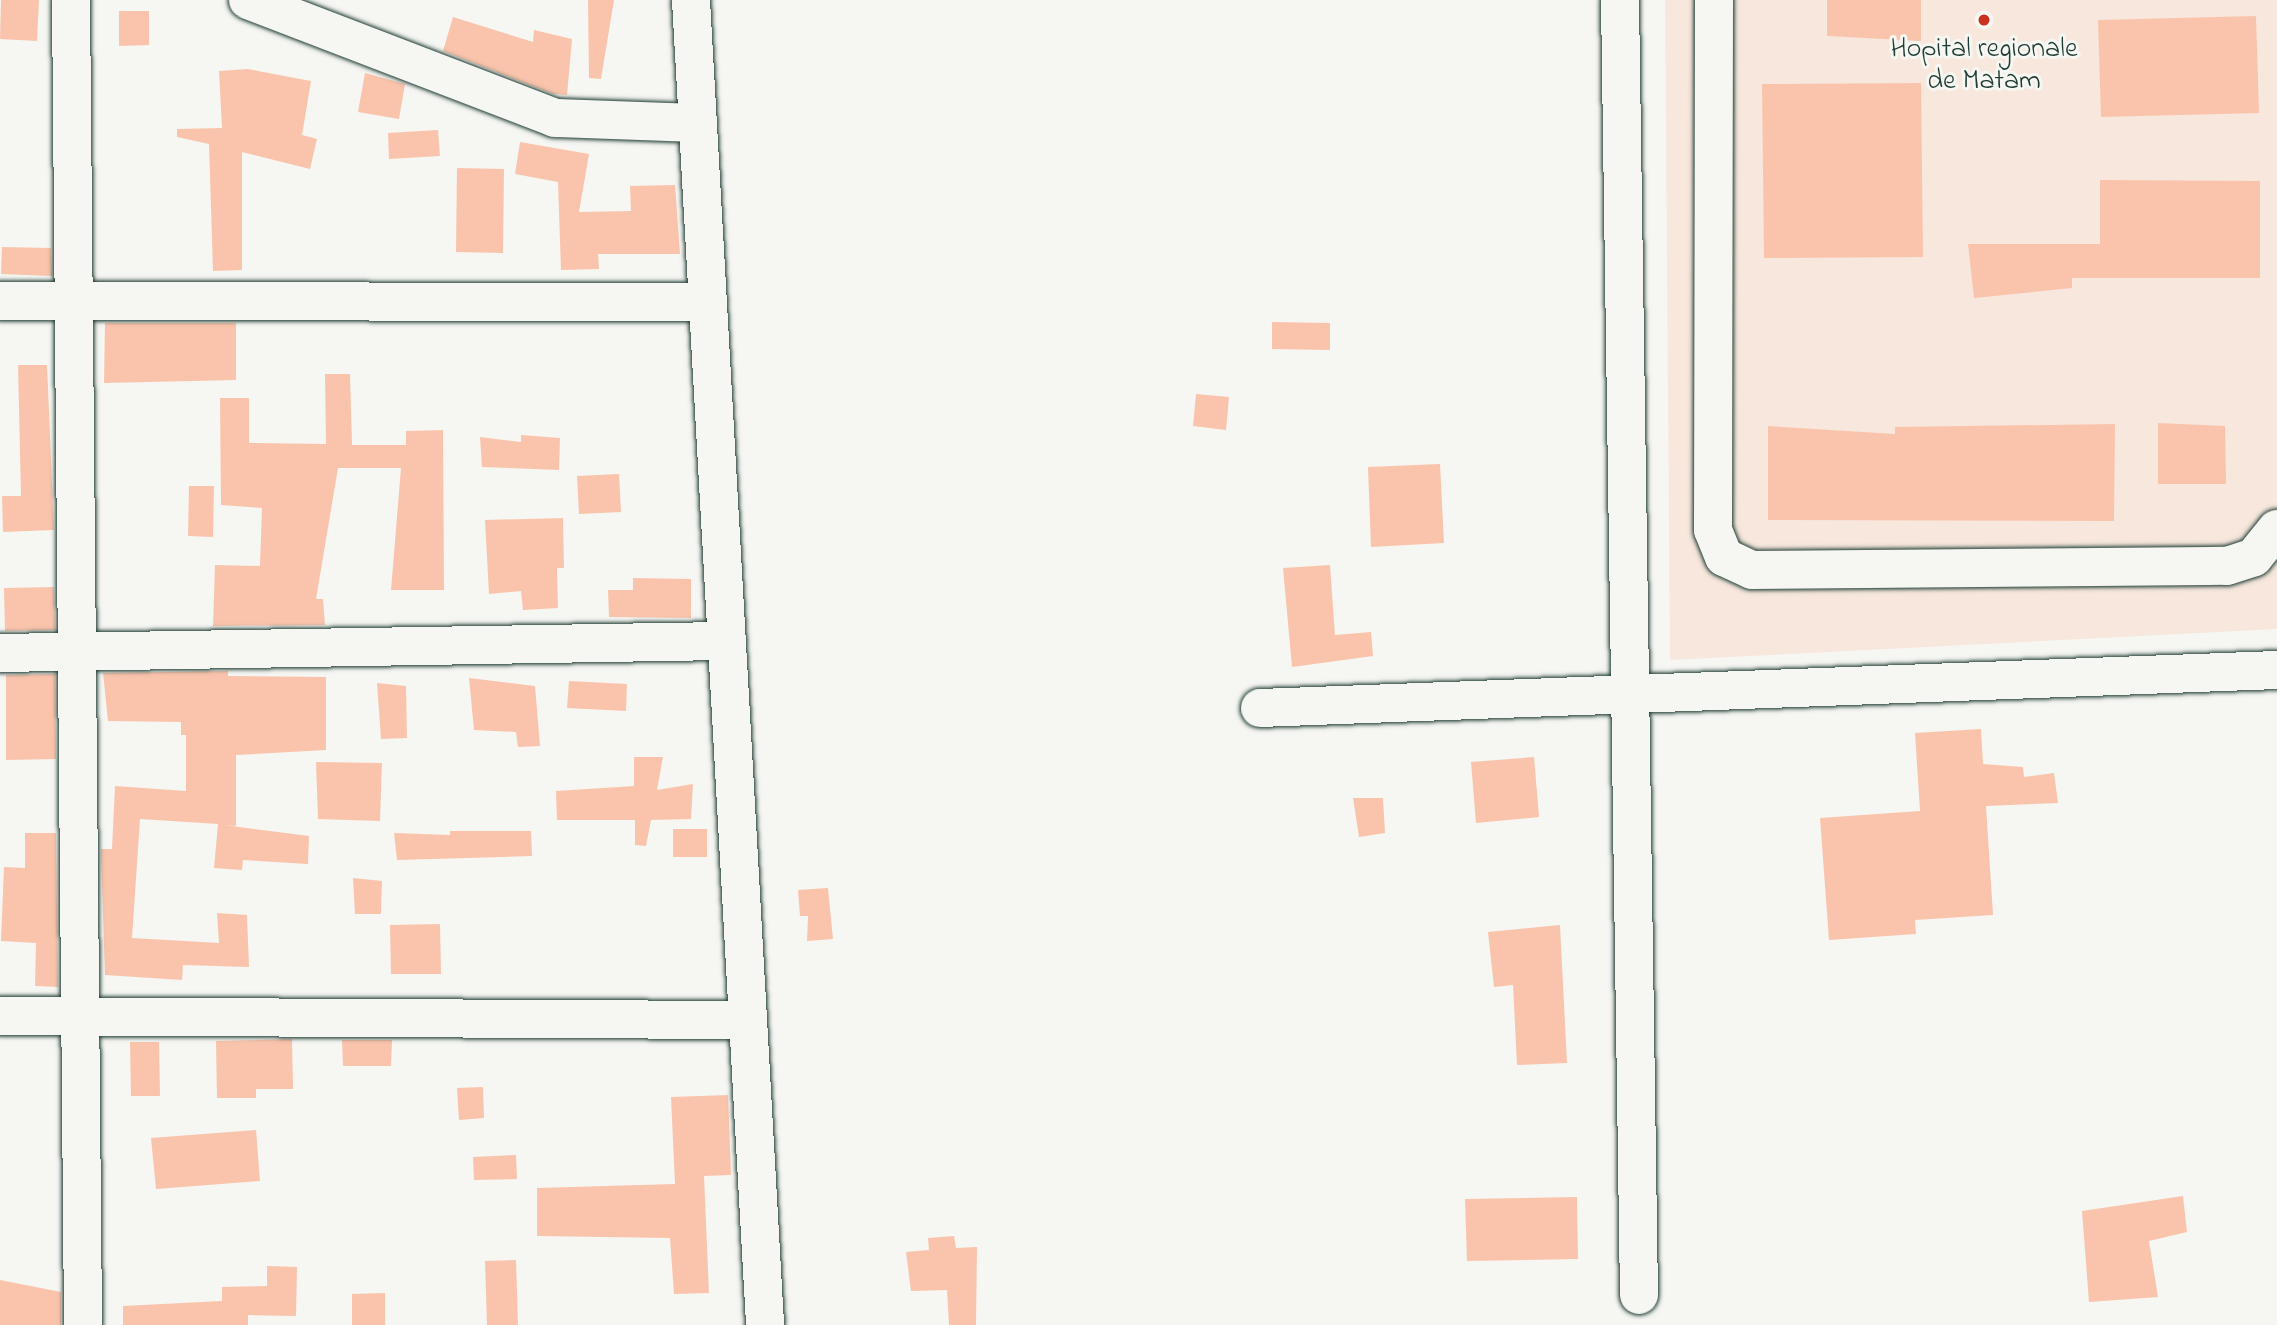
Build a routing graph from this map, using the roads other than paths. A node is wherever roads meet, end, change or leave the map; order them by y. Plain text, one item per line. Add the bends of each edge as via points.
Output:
1 (71, 0) edge
2 (248, 0) edge
3 (691, 0) edge
4 (1620, 0) edge
5 (1714, 0) edge
6 (698, 123) junction
7 (0, 301) edge
8 (74, 301) junction
9 (708, 302) junction
10 (2277, 529) edge
11 (727, 641) junction
12 (77, 652) junction
13 (0, 653) edge
14 (2277, 670) edge
15 (1630, 695) junction
16 (1259, 708) dead end
17 (0, 1016) edge
18 (80, 1017) junction
19 (748, 1020) junction
20 (1639, 1295) dead end
21 (83, 1325) edge
22 (765, 1325) edge

1 - 8 street
2 - 6 street via 555,118
3 - 6 street
4 - 15 street
5 - 10 street via 1713,530 1724,557 1752,570 2227,566 2254,557
6 - 9 street
7 - 8 street
8 - 9 street
8 - 12 street
9 - 11 street
11 - 12 street
11 - 19 street
12 - 13 street
12 - 18 street
14 - 15 street
15 - 16 street
15 - 20 street
17 - 18 street
18 - 19 street
18 - 21 street
19 - 22 street

